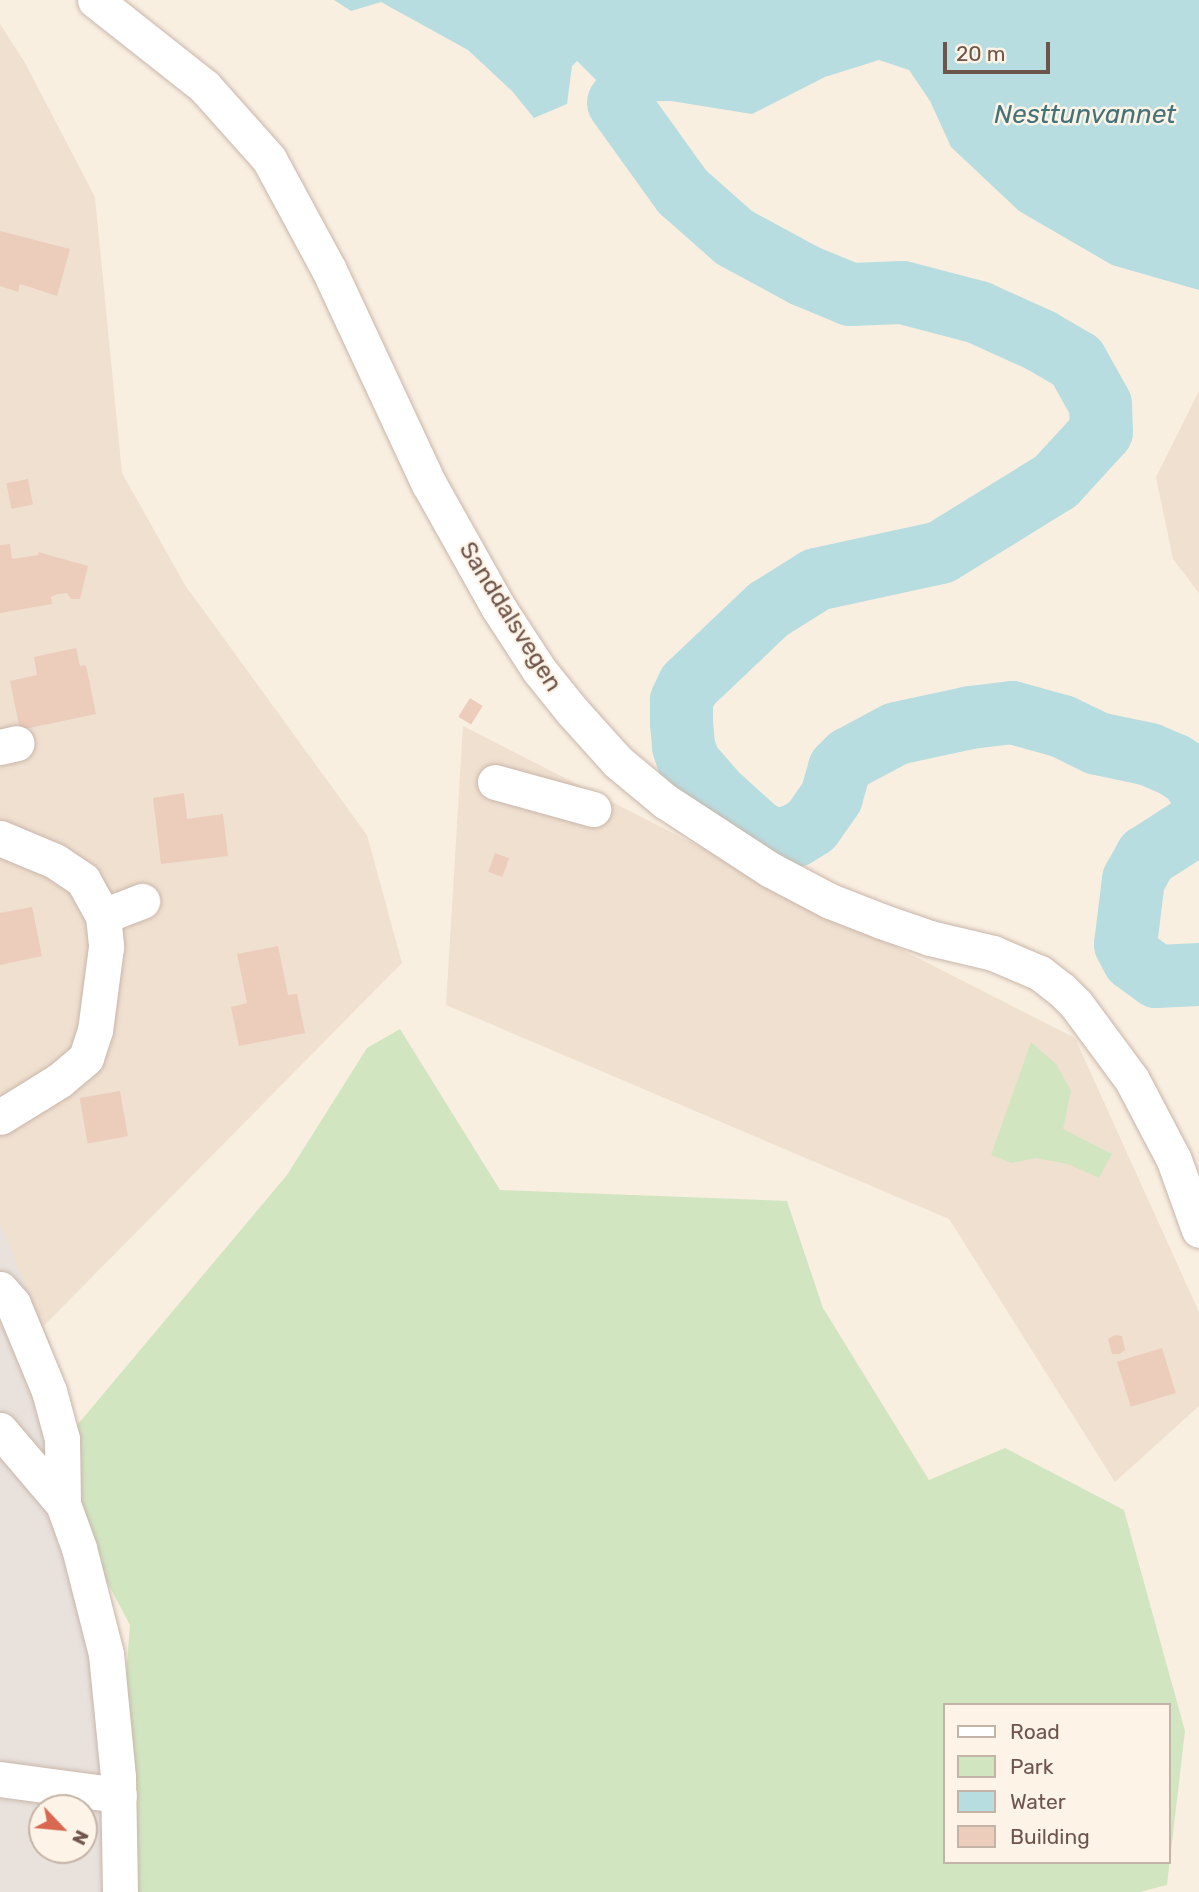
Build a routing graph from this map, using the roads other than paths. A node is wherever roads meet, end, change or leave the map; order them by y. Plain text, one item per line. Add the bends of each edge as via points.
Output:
1 (95, 0) edge
2 (495, 782) dead end
3 (593, 809) dead end
4 (0, 838) edge
5 (142, 901) dead end
6 (103, 916) junction
7 (0, 1117) edge
8 (1186, 1157) edge
9 (1199, 1230) edge
10 (0, 1289) edge
11 (0, 1430) edge
12 (63, 1504) junction
13 (0, 1779) edge
14 (119, 1795) junction
15 (120, 1892) edge

1 - 8 street, Sanddalsvegen via 204,86 269,159 328,270 429,484 498,607 538,670 618,762 721,840 830,901 930,938 993,953 1040,974 1076,1004
2 - 3 street
4 - 6 street via 75,872
5 - 6 street
6 - 7 street via 106,947 95,1030 86,1058
8 - 9 street, Sanddalsvegen
10 - 12 street via 13,1304 49,1391 62,1439
11 - 12 street
12 - 14 street via 106,1654
13 - 14 street
14 - 15 street

